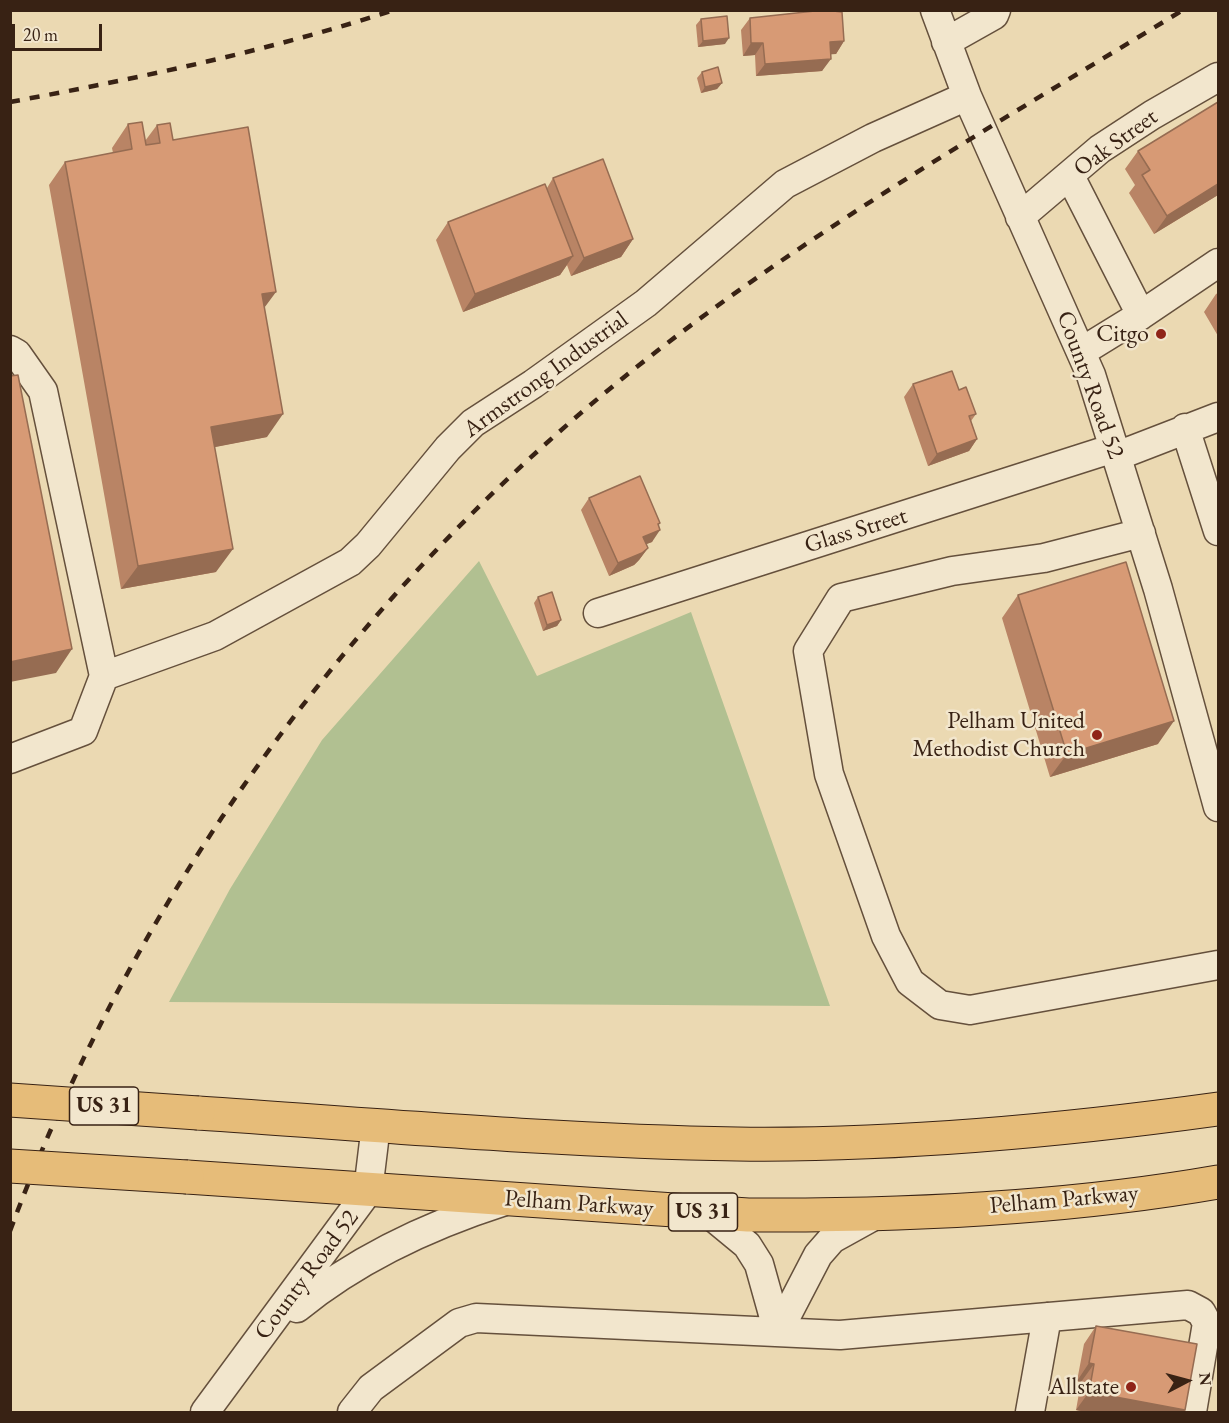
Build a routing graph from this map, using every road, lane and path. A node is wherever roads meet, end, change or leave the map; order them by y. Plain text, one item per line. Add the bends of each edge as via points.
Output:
1 (935, 10) edge
2 (996, 10) edge
3 (946, 42) junction
4 (1218, 78) edge
5 (967, 96) junction
6 (1070, 176) junction
7 (1020, 216) junction
8 (1218, 263) edge
9 (1141, 315) junction
10 (10, 350) edge
11 (1081, 352) junction
12 (1218, 417) edge
13 (1185, 428) junction
14 (1115, 452) junction
15 (1218, 531) edge
16 (1141, 533) junction
17 (598, 613) dead end
18 (104, 676) junction
19 (10, 759) edge
20 (1212, 763) edge
21 (1218, 807) edge
22 (1218, 965) edge
23 (10, 1100) edge
24 (1218, 1109) edge
25 (376, 1125) junction
26 (10, 1166) edge
27 (1218, 1182) edge
28 (368, 1191) junction
29 (507, 1200) junction
30 (707, 1212) junction
31 (879, 1213) junction
32 (1047, 1317) junction
33 (778, 1332) junction
34 (260, 1338) junction
35 (205, 1413) edge
36 (352, 1413) edge
37 (1030, 1413) edge
38 (1192, 1413) edge

1 - 3 street, County Road 52
2 - 3 street via 994,15
3 - 5 street, County Road 52
4 - 6 street, Oak Street via 1109,143
5 - 7 street, County Road 52
5 - 18 street, Armstrong Industrial via 873,138 785,184 646,303 473,423 350,562 214,636
6 - 7 street, Oak Street
6 - 9 street
7 - 11 street, County Road 52
8 - 9 street
9 - 11 street
10 - 18 street via 43,391
11 - 14 street, County Road 52
12 - 13 street, Glass Street
13 - 14 street, Glass Street
13 - 15 street
14 - 16 street, County Road 52
14 - 17 street, Glass Street
16 - 20 street, County Road 52
16 - 22 street via 1044,558 952,571 841,598 808,651 815,698 829,774 886,936 910,982 940,1005 970,1010
18 - 19 street via 83,731
20 - 21 street, County Road 52
23 - 25 main road, US 31, bridge
24 - 25 main road, US 31 via 968,1136 738,1144 538,1137
25 - 28 street, County Road 52
26 - 28 main road, Pelham Parkway / US 31, bridge
27 - 31 main road, Pelham Parkway / US 31 via 1095,1199
28 - 29 main road, Pelham Parkway / US 31
28 - 34 street, County Road 52
29 - 30 main road, Pelham Parkway / US 31
29 - 34 street via 407,1237 324,1285
30 - 31 main road, Pelham Parkway / US 31
30 - 33 street via 747,1245 759,1264
31 - 33 street via 832,1239 818,1255
32 - 33 street via 840,1335
32 - 37 street
32 - 38 street via 1188,1305 1201,1312 1207,1323
33 - 36 street via 476,1318 459,1323 371,1388
34 - 35 street, County Road 52

